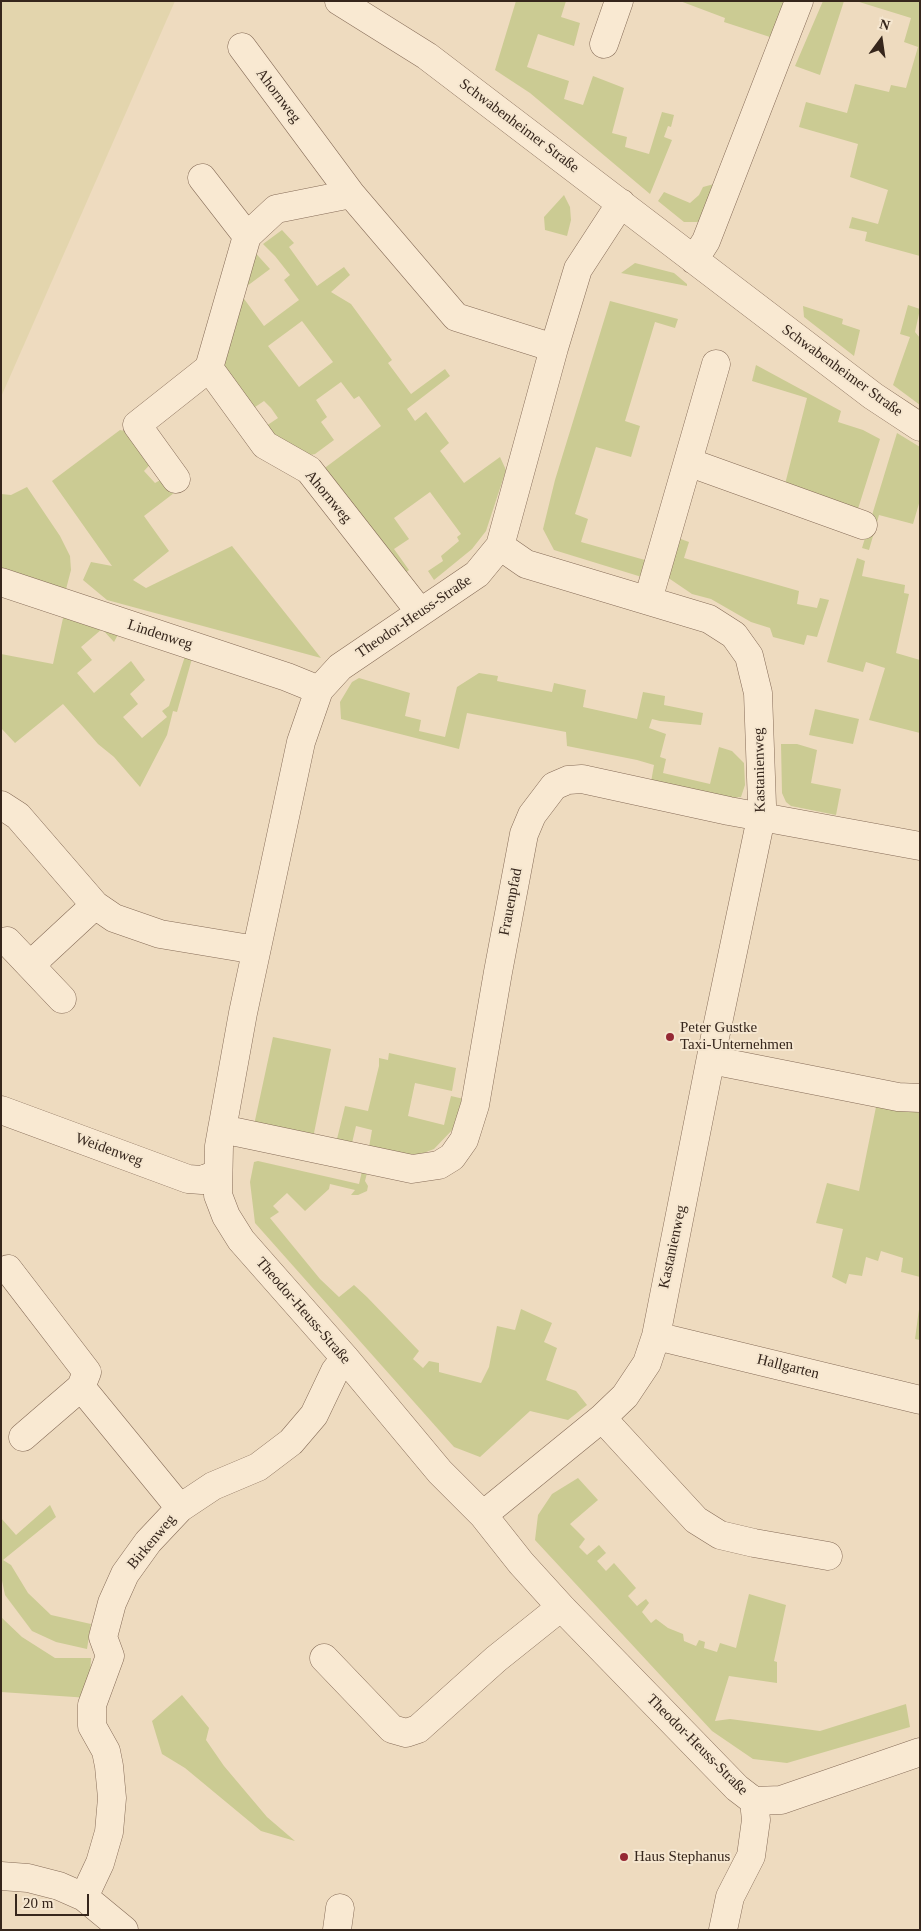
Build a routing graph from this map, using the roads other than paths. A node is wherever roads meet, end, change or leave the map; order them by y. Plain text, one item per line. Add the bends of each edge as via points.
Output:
1 (339, 1) edge
2 (619, 1) edge
3 (799, 1) edge
4 (604, 44) dead end
5 (242, 47) dead end
6 (202, 178) dead end
7 (351, 194) junction
8 (621, 203) junction
9 (247, 236) junction
10 (694, 260) junction
11 (554, 348) junction
12 (716, 364) dead end
13 (210, 368) junction
14 (920, 427) edge
15 (688, 462) junction
16 (176, 479) dead end
17 (863, 525) dead end
18 (500, 546) junction
19 (1, 582) edge
20 (648, 600) junction
21 (420, 612) junction
22 (319, 690) junction
23 (1, 805) edge
24 (762, 818) junction
25 (920, 846) edge
26 (94, 905) junction
27 (7, 941) dead end
28 (256, 950) junction
29 (33, 968) junction
30 (62, 999) dead end
31 (711, 1060) junction
32 (920, 1098) edge
33 (1, 1110) edge
34 (222, 1129) junction
35 (217, 1174) junction
36 (8, 1268) dead end
37 (656, 1336) junction
38 (345, 1358) junction
39 (81, 1387) junction
40 (920, 1400) edge
41 (602, 1418) junction
42 (23, 1437) dead end
43 (180, 1508) junction
44 (483, 1515) junction
45 (828, 1556) dead end
46 (561, 1607) junction
47 (324, 1658) dead end
48 (920, 1752) edge
49 (754, 1801) junction
50 (1, 1876) edge
51 (84, 1897) junction
52 (124, 1930) edge
53 (723, 1930) edge

1 - 8 street, Schwabenheimer Straße via 427,56
2 - 4 street
3 - 10 street via 713,223
5 - 7 street, Ahornweg
6 - 9 street
7 - 9 street via 276,209
7 - 11 street, Ahornweg via 456,317
8 - 10 street, Schwabenheimer Straße
8 - 11 street, Theodor-Heuss-Straße via 578,269
9 - 13 street
10 - 14 street, Schwabenheimer Straße via 873,396
11 - 18 street, Theodor-Heuss-Straße
12 - 15 street
13 - 16 street via 131,424
13 - 21 street, Ahornweg via 264,445 309,470
15 - 17 street
15 - 20 street
18 - 20 street, Kastanienweg via 526,564
18 - 21 street, Theodor-Heuss-Straße via 477,574
19 - 22 street, Lindenweg
20 - 24 street, Kastanienweg via 709,619 734,635 749,656 758,693
21 - 22 street, Theodor-Heuss-Straße via 340,667
22 - 28 street, Theodor-Heuss-Straße via 301,742
23 - 26 street via 18,816
24 - 25 street, Frauenpfad
24 - 31 street, Kastanienweg
24 - 34 street, Frauenpfad via 582,779 554,786 532,815 524,834 475,1105 464,1140 452,1157 438,1164 412,1169
26 - 28 street via 114,918 160,934
26 - 29 street via 40,956
27 - 29 street
28 - 34 street, Theodor-Heuss-Straße
29 - 30 street
31 - 32 street via 898,1097
31 - 37 street, Kastanienweg
33 - 35 street, Weidenweg via 188,1179 202,1180
34 - 35 street, Theodor-Heuss-Straße
35 - 38 street, Theodor-Heuss-Straße via 218,1195 241,1240
36 - 39 street via 87,1372
37 - 40 street, Hallgarten
37 - 41 street, Kastanienweg via 647,1363 625,1396
38 - 43 street, Birkenweg via 314,1414 291,1442 258,1467 213,1486
38 - 44 street, Theodor-Heuss-Straße via 440,1472
39 - 42 street
39 - 43 street, Birkenweg
41 - 44 street, Kastanienweg
41 - 45 street via 696,1520 720,1535
43 - 51 street, Birkenweg via 148,1542 125,1574 103,1637 110,1656 92,1705 92,1726 106,1751 112,1798 100,1863
44 - 46 street, Theodor-Heuss-Straße
46 - 47 street via 496,1659 418,1729 406,1733 392,1729
46 - 49 street, Theodor-Heuss-Straße via 737,1788
48 - 49 street, Theodor-Heuss-Straße via 781,1800
49 - 53 street via 756,1820 751,1856 730,1897
50 - 51 street via 28,1878
51 - 52 street

